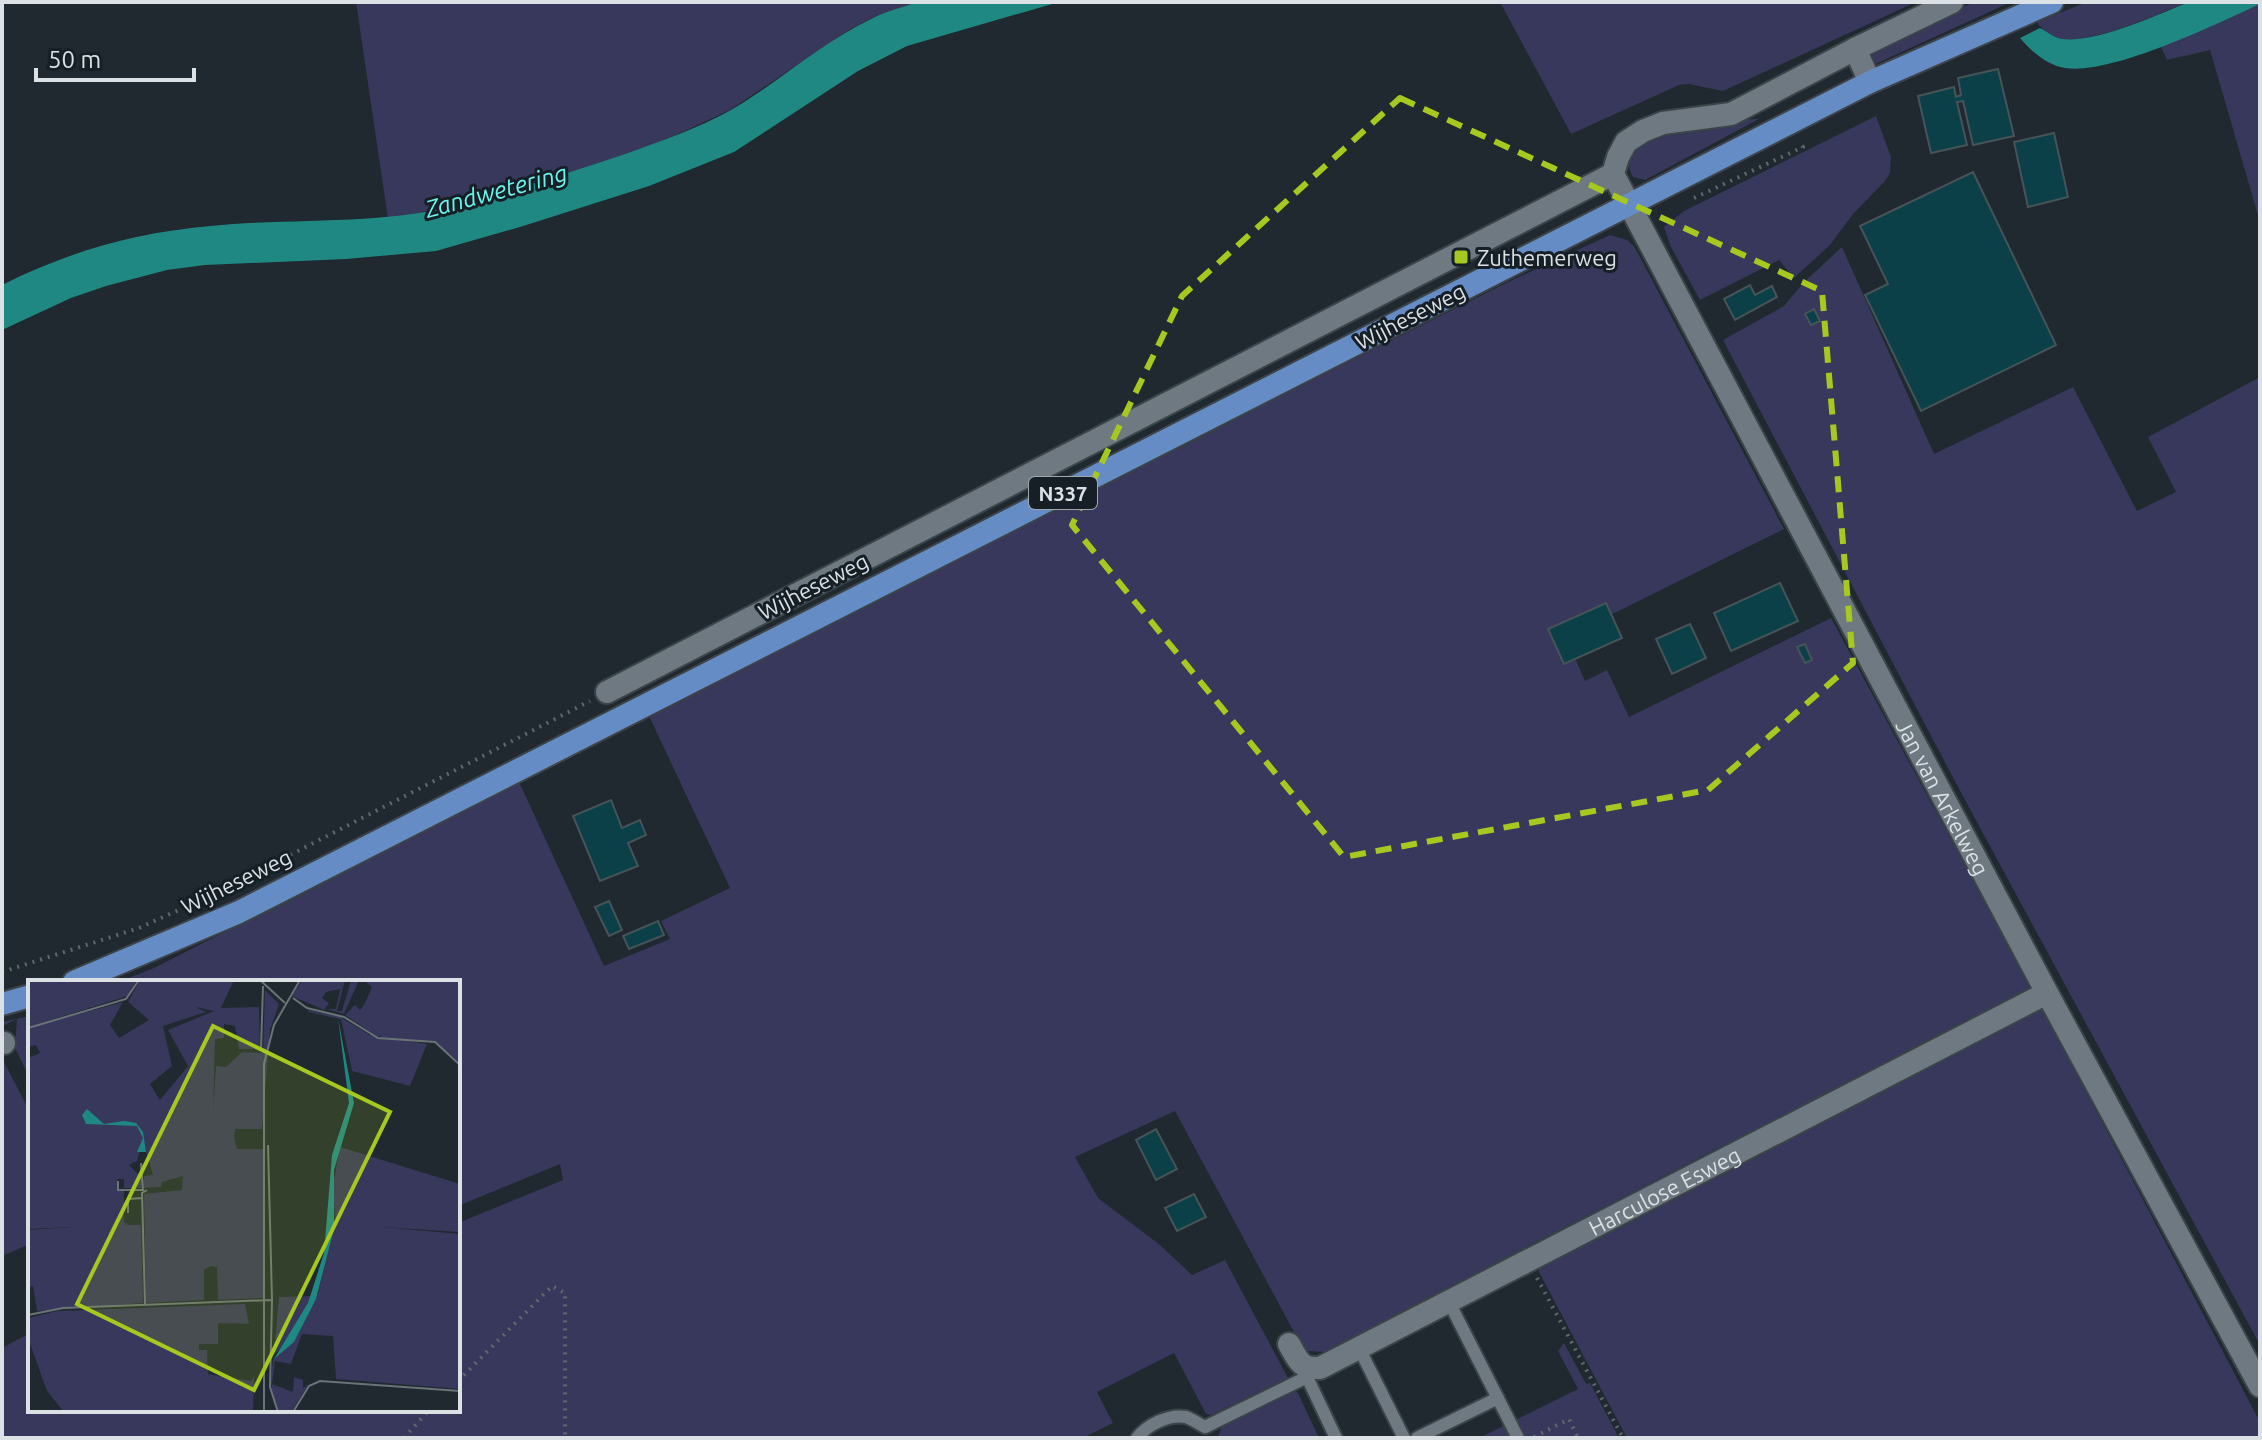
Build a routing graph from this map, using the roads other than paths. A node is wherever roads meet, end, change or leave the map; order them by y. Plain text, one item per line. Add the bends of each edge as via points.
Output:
1 (1952, 2) edge
2 (2052, 2) edge
3 (1855, 49) junction
4 (1870, 82) junction
5 (1613, 174) junction
6 (1629, 205) junction
7 (607, 692) road end
8 (79, 980) edge
9 (2047, 993) junction
10 (28, 997) edge
11 (2, 1004) edge
12 (1449, 1302) junction
13 (1289, 1344) dead end
14 (1359, 1348) junction
15 (1308, 1372) junction
16 (2260, 1386) edge
17 (1498, 1398) junction
18 (1205, 1432) edge
19 (1137, 1438) edge
20 (1336, 1438) edge
21 (1404, 1438) edge
22 (1417, 1438) edge
23 (1518, 1438) edge

1 - 3 street
2 - 4 main road, Wijheseweg / N337
3 - 4 street
3 - 5 street via 1731,114 1663,123 1643,131 1626,142
4 - 6 main road, Wijheseweg / N337
5 - 6 street
5 - 7 street, Wijheseweg
6 - 8 main road, Wijheseweg / N337 via 239,912
6 - 9 street, Jan van Arkelweg
9 - 12 street, Harculose Esweg
9 - 16 street, Jan van Arkelweg
10 - 11 main road
12 - 14 street, Harculose Esweg
12 - 17 lane
13 - 15 street
14 - 15 street, Harculose Esweg
14 - 21 lane
15 - 18 lane
15 - 20 lane
17 - 22 lane
17 - 23 lane
18 - 19 lane via 1185,1417 1162,1419

